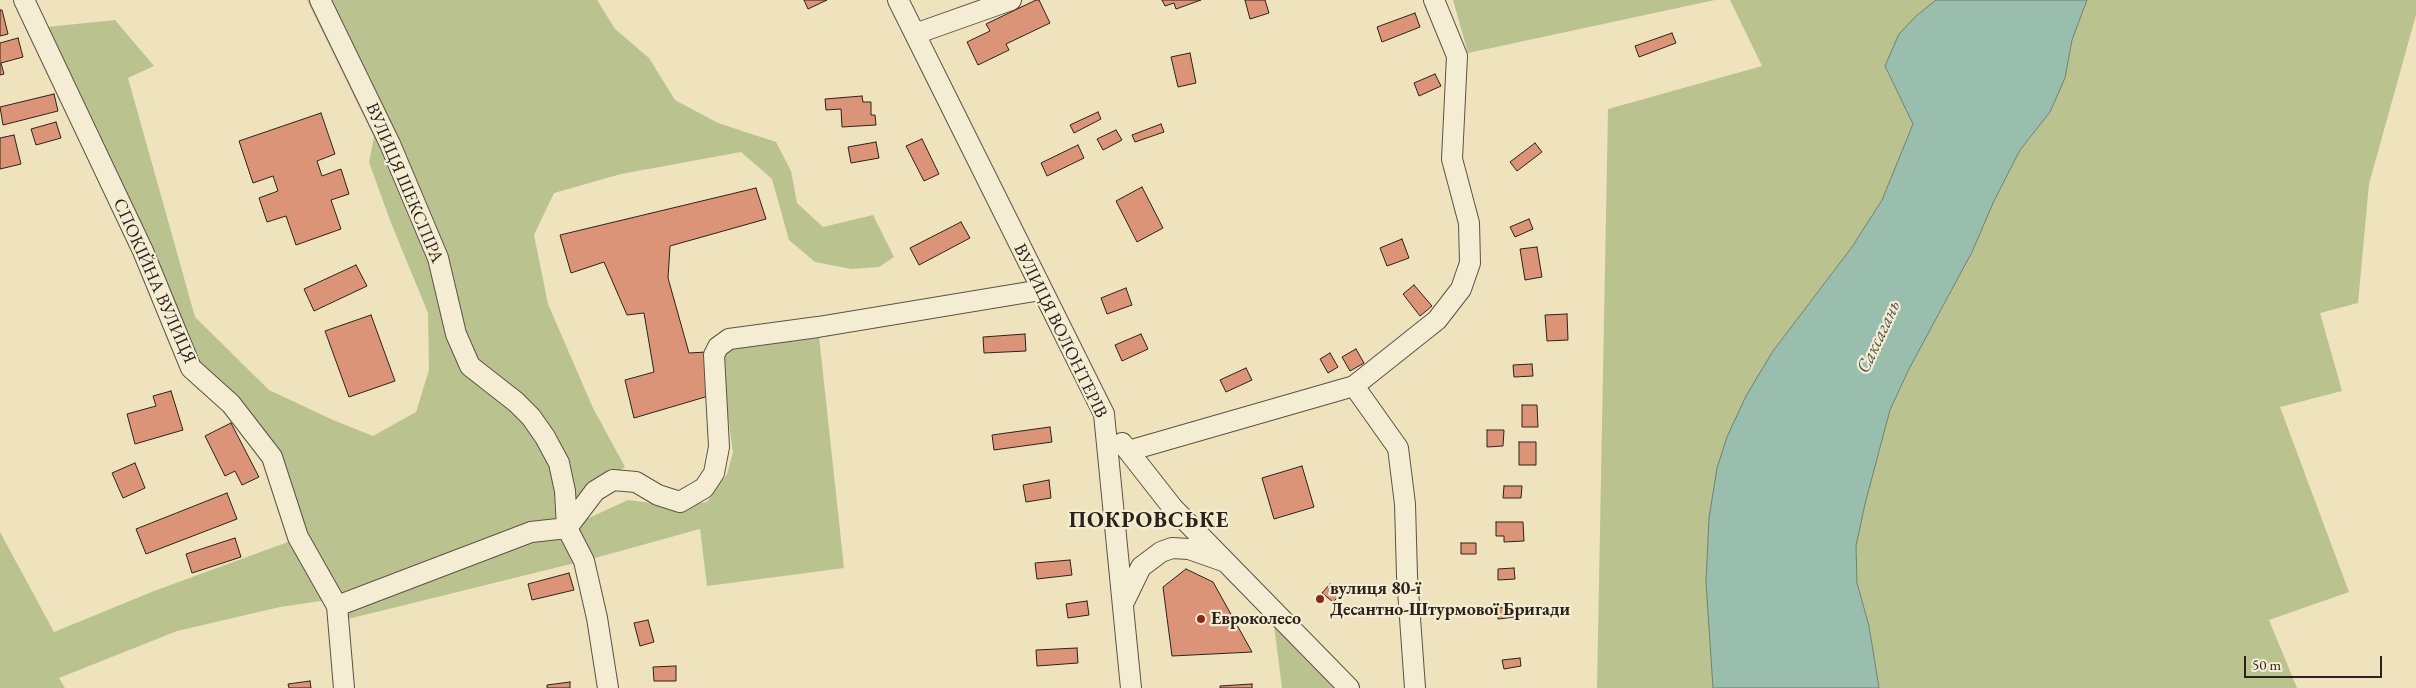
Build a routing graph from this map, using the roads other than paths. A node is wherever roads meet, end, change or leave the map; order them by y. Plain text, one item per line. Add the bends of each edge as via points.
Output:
1 (24, 0) edge
2 (320, 0) edge
3 (898, 0) edge
4 (1011, 0) edge
5 (1434, 0) edge
6 (915, 34) junction
7 (1041, 290) junction
8 (1354, 386) junction
9 (1104, 414) junction
10 (1128, 451) junction
11 (568, 528) junction
12 (1229, 564) junction
13 (1123, 604) junction
14 (337, 606) junction
15 (344, 688) edge
16 (608, 688) edge
17 (1131, 688) edge
18 (1349, 688) edge
19 (1415, 688) edge

1 - 14 street, СПОКІЙНА ВУЛИЦЯ via 143,251 191,368 231,404 272,457 298,537
2 - 11 street, ВУЛИЦЯ ШЕКСПІРА via 390,144 438,258 456,334 470,366 516,402 545,437 559,463
3 - 6 street, ВУЛИЦЯ ВОЛОНТЕРІВ
4 - 6 street
5 - 8 street via 1457,56 1452,159 1469,223 1470,263 1461,289 1437,320
6 - 7 street, ВУЛИЦЯ ВОЛОНТЕРІВ
7 - 9 street, ВУЛИЦЯ ВОЛОНТЕРІВ
7 - 11 street via 729,340 718,347 714,355 719,447 714,473 704,488 680,502 658,495 636,482 613,480 595,491
8 - 10 street
8 - 19 street via 1398,448 1405,504
9 - 10 street
9 - 13 street, ВУЛИЦЯ ВОЛОНТЕРІВ
10 - 12 street via 1173,508
11 - 14 street via 530,532
11 - 16 street, ВУЛИЦЯ ШЕКСПІРА via 584,561
12 - 13 street via 1189,549 1172,548 1161,552 1141,567
12 - 18 street
13 - 17 street, ВУЛИЦЯ ВОЛОНТЕРІВ
14 - 15 street, СПОКІЙНА ВУЛИЦЯ

